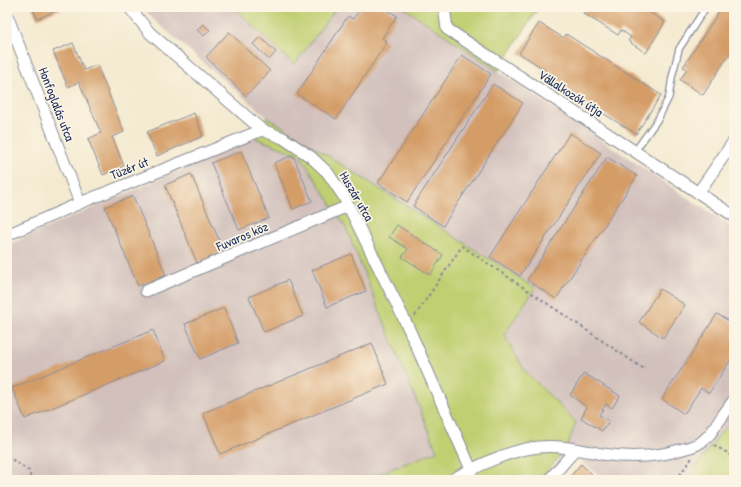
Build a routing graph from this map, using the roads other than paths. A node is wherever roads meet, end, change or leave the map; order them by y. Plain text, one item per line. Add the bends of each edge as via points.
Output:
1 (129, 7) edge
2 (444, 7) edge
3 (706, 7) edge
4 (7, 15) edge
5 (262, 130) junction
6 (734, 141) edge
7 (635, 151) junction
8 (698, 193) junction
9 (80, 203) junction
10 (348, 206) junction
11 (734, 216) edge
12 (7, 235) edge
13 (146, 291) dead end
14 (734, 400) edge
15 (576, 449) junction
16 (471, 470) junction
17 (451, 480) edge
18 (549, 480) edge

1 - 5 street, Huszár utca via 150,33
2 - 7 street, Vállalkozók útja via 447,29
3 - 7 lane via 679,49 669,97 658,119
4 - 9 street, Honfoglalás utca
5 - 9 street, Tüzér út
5 - 10 street, Huszár utca via 283,138 311,157 328,173
6 - 8 street
7 - 8 street, Vállalkozók útja
8 - 11 street, Vállalkozók útja
9 - 12 street, Tüzér út
10 - 13 street, Fuvaros köz
10 - 16 street, Huszár utca via 408,327
14 - 15 street via 707,437 698,445 676,452 620,456
15 - 16 street via 538,447 512,452
15 - 18 street
16 - 17 street

